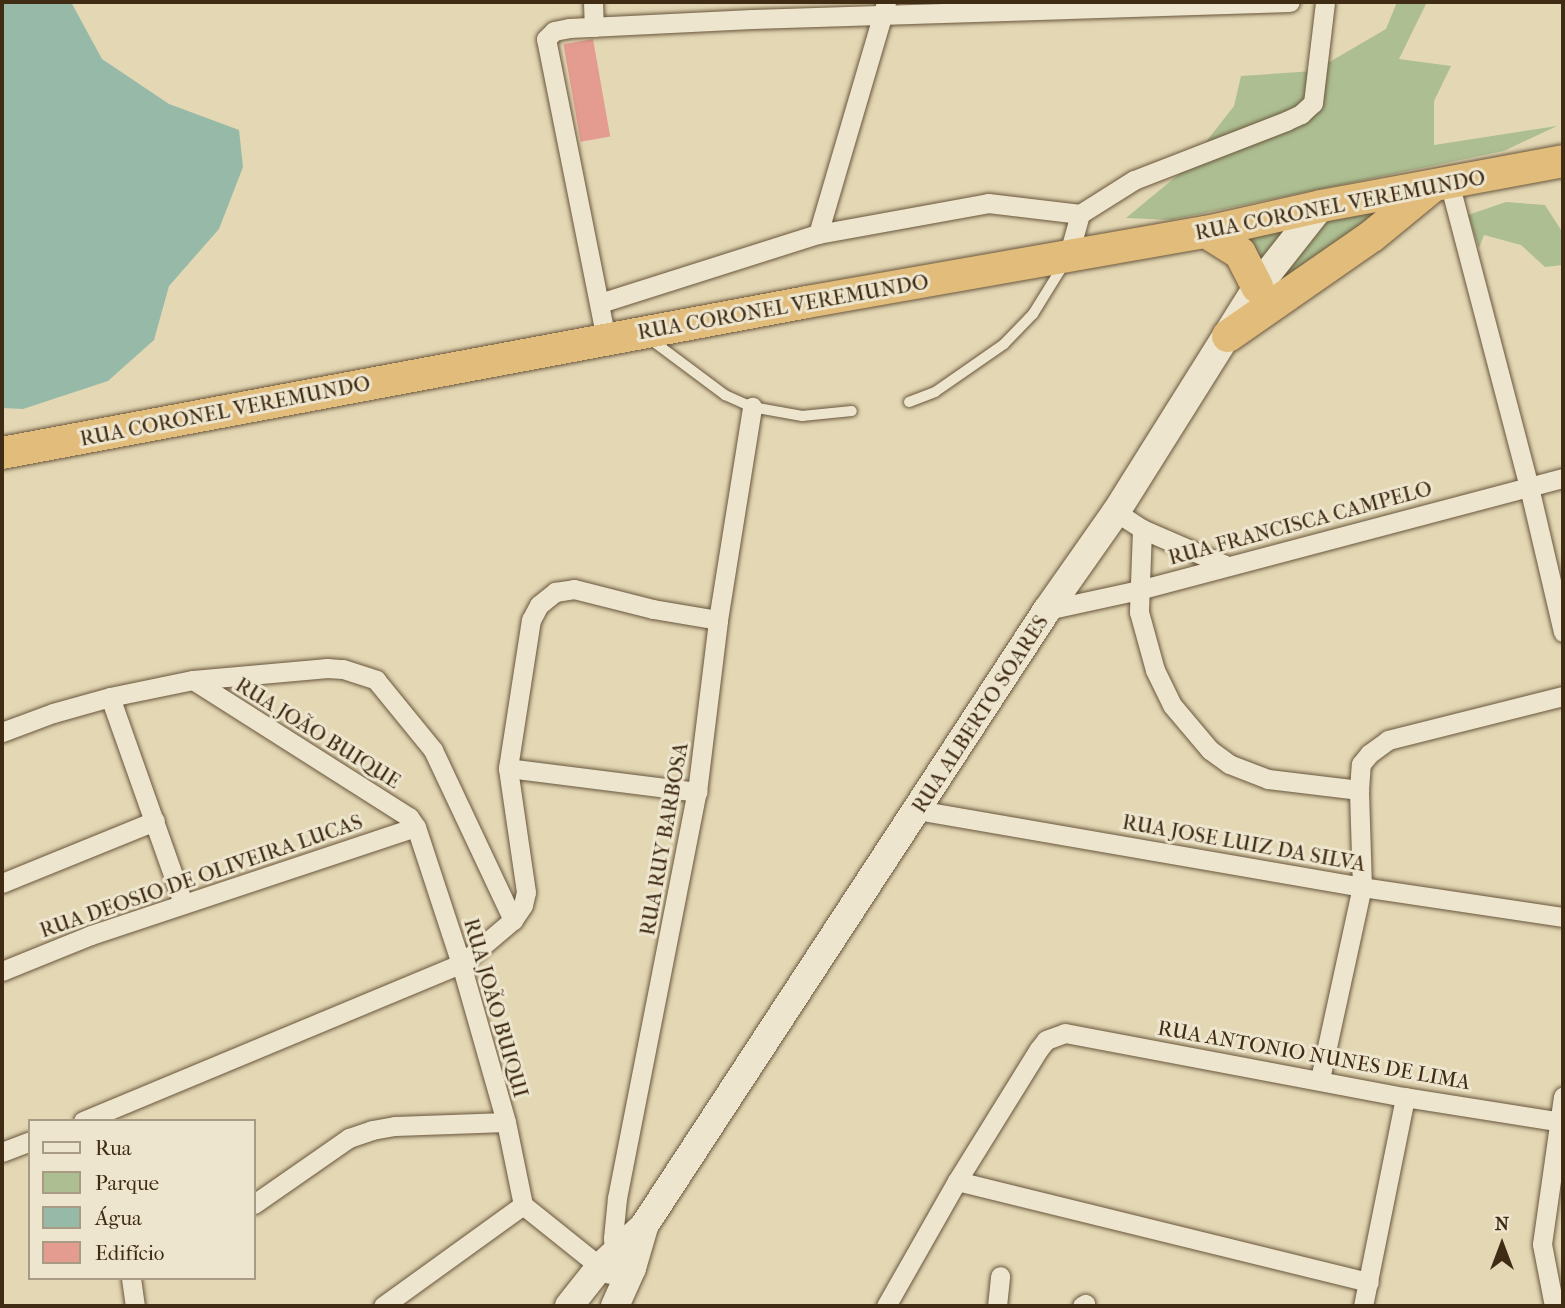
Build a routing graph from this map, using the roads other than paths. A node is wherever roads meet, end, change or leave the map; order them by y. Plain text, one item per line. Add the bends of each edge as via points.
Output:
1 (593, 2) edge
2 (1290, 2) edge
3 (1325, 2) edge
4 (1217, 3) edge
5 (885, 8) edge
6 (752, 10) edge
7 (594, 27) junction
8 (1563, 161) edge
9 (1441, 183) junction
10 (1321, 206) junction
11 (1080, 214) junction
12 (1206, 232) junction
13 (818, 234) junction
14 (1068, 257) junction
15 (1257, 287) junction
16 (600, 303) junction
17 (641, 333) junction
18 (1228, 336) junction
19 (606, 339) junction
20 (909, 402) dead end
21 (752, 407) junction
22 (852, 411) dead end
23 (2, 453) edge
24 (1563, 478) edge
25 (1529, 486) junction
26 (1116, 512) junction
27 (1142, 529) junction
28 (1225, 565) junction
29 (1139, 590) junction
30 (1047, 610) junction
31 (718, 621) junction
32 (1563, 632) edge
33 (192, 680) junction
34 (1563, 696) edge
35 (110, 697) junction
36 (2, 732) edge
37 (508, 768) junction
38 (1359, 790) junction
39 (698, 792) junction
40 (917, 810) junction
41 (155, 821) junction
42 (416, 827) junction
43 (2, 883) edge
44 (1362, 887) junction
45 (183, 903) junction
46 (1563, 917) edge
47 (513, 920) junction
48 (461, 964) junction
49 (2, 971) edge
50 (1320, 1079) junction
51 (1563, 1096) edge
52 (1405, 1097) junction
53 (90, 1119) edge
54 (506, 1122) junction
55 (1561, 1122) edge
56 (28, 1142) edge
57 (2, 1152) edge
58 (957, 1181) junction
59 (256, 1203) edge
60 (523, 1205) junction
61 (617, 1276) edge
62 (1000, 1276) dead end
63 (1369, 1282) junction
64 (383, 1306) edge
65 (569, 1306) edge
66 (886, 1306) edge
67 (997, 1306) edge
68 (1363, 1306) edge
69 (1554, 1306) edge

1 - 7 street
2 - 4 street
3 - 11 street via 1317,90 1313,103 1301,114 1149,172
4 - 5 street
5 - 6 street
5 - 13 street
6 - 7 street
7 - 16 street via 554,32 546,39
8 - 9 highway, RUA CORONEL VEREMUNDO
9 - 10 highway, RUA CORONEL VEREMUNDO
9 - 18 highway
9 - 25 street
10 - 12 highway, RUA CORONEL VEREMUNDO
10 - 15 main road, RUA ALBERTO SOARES
11 - 13 street via 988,203
11 - 14 street
12 - 14 highway, RUA CORONEL VEREMUNDO
12 - 15 highway via 1240,253
13 - 16 street
14 - 17 highway, RUA CORONEL VEREMUNDO
14 - 20 lane via 1032,314 1004,344 935,392
15 - 18 main road, RUA ALBERTO SOARES
16 - 19 street
17 - 19 highway, RUA CORONEL VEREMUNDO
17 - 21 lane via 725,395
18 - 26 main road, RUA ALBERTO SOARES
19 - 23 highway, RUA CORONEL VEREMUNDO
21 - 22 lane via 802,416
21 - 31 street, RUA RUY BARBOSA
24 - 25 street, RUA FRANCISCA CAMPELO
25 - 28 street, RUA FRANCISCA CAMPELO
25 - 32 street
26 - 27 street
26 - 30 main road, RUA ALBERTO SOARES
27 - 28 street
27 - 29 street
28 - 29 street, RUA FRANCISCA CAMPELO
29 - 30 street, RUA FRANCISCA CAMPELO
29 - 38 street via 1139,612 1155,670 1172,705 1210,750 1228,764 1268,779
30 - 40 main road, RUA ALBERTO SOARES
31 - 37 street via 574,589 555,592 539,605 531,620
31 - 39 street, RUA RUY BARBOSA
33 - 35 street, RUA JOÃO BUIQUE
33 - 42 street, RUA JOÃO BUIQUE via 409,817
33 - 47 street, RUA JOÃO BUIQUE via 327,668 376,680 433,750
34 - 38 street via 1388,740 1362,764
35 - 36 street, RUA JOÃO BUIQUE
35 - 41 street
37 - 39 street
37 - 47 street via 526,892
38 - 44 street
39 - 61 street, RUA RUY BARBOSA via 617,1198
40 - 44 street, RUA JOSE LUIZ DA SILVA
40 - 61 main road, RUA ALBERTO SOARES via 644,1226
41 - 43 street
41 - 45 street
42 - 45 street, RUA DEOSIO DE OLIVEIRA LUCAS
42 - 48 street, RUA JOÃO BUIQUI
44 - 46 street, RUA JOSE LUIZ DA SILVA
44 - 50 street
45 - 49 street, RUA DEOSIO DE OLIVEIRA LUCAS
47 - 48 street
48 - 53 street
48 - 54 street, RUA JOÃO BUIQUI
50 - 52 street, RUA ANTONIO NUNES DE LIMA
50 - 58 street, RUA ANTONIO NUNES DE LIMA via 1074,1034 1056,1036 1039,1049
51 - 55 street
52 - 55 street, RUA ANTONIO NUNES DE LIMA
52 - 63 street
54 - 59 street via 372,1130 349,1138
54 - 60 street, RUA JOÃO BUIQUI
55 - 69 street via 1542,1244
56 - 57 street
58 - 63 street
58 - 66 street
60 - 61 street
60 - 64 street
61 - 65 main road, RUA ALBERTO SOARES
62 - 67 street
63 - 68 street

